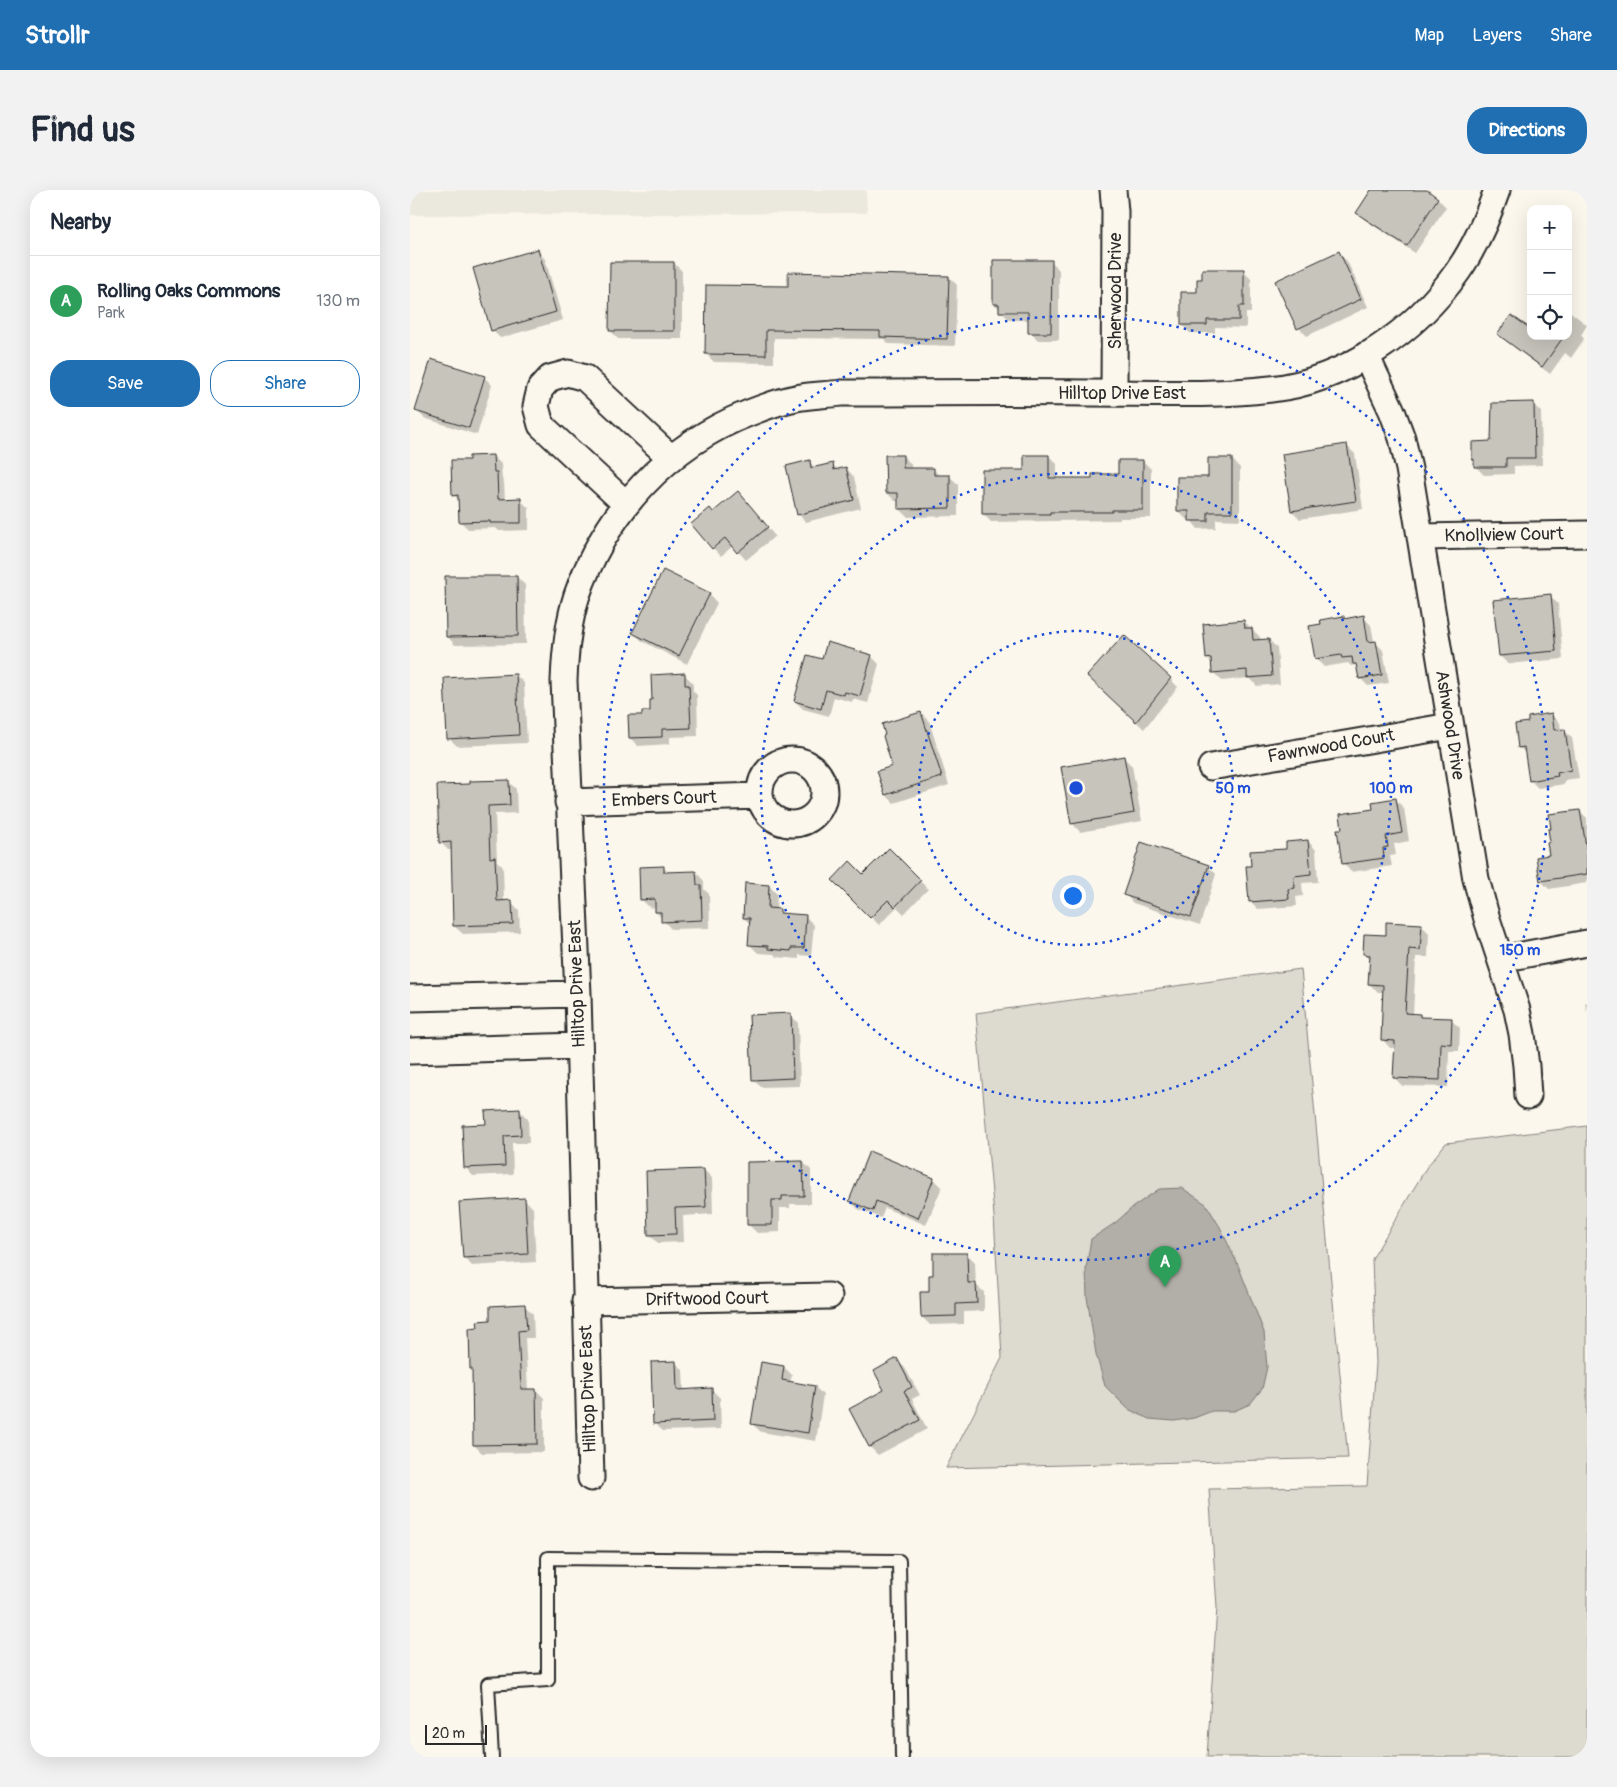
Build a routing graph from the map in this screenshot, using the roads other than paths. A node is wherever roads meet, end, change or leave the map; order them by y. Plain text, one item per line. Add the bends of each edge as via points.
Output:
1 (1113, 190) edge
2 (1497, 190) edge
3 (1366, 355) junction
4 (1114, 393) junction
5 (671, 458) junction
6 (626, 504) junction
7 (1587, 534) edge
8 (1420, 537) junction
9 (1450, 726) junction
10 (1211, 767) dead end
11 (760, 796) dead end
12 (568, 802) junction
13 (1587, 943) edge
14 (1501, 959) junction
15 (578, 994) junction
16 (410, 998) edge
17 (579, 1046) junction
18 (410, 1051) edge
19 (1528, 1096) dead end
20 (829, 1296) dead end
21 (585, 1301) junction
22 (591, 1478) dead end
23 (492, 1757) edge
24 (902, 1757) edge

1 - 4 street, Sherwood Drive
2 - 3 street, Hilltop Drive East via 1476,241 1458,271 1419,316
3 - 4 street, Hilltop Drive East via 1319,377 1272,389
3 - 8 street, Ashwood Drive via 1402,438
4 - 5 street, Hilltop Drive East via 841,393 796,398 733,420 700,437
5 - 6 street, Hilltop Drive East via 644,482
5 - 6 street via 585,378 568,374 550,378 540,389 536,406 541,425
6 - 12 street, Hilltop Drive East via 589,565 568,630 564,681
7 - 8 street, Knollview Court
8 - 9 street, Ashwood Drive
9 - 10 street, Fawnwood Court
9 - 14 street, Ashwood Drive via 1476,879
11 - 12 street, Embers Court
12 - 15 street, Hilltop Drive East
13 - 14 street
14 - 19 street, Ashwood Drive via 1522,1034
15 - 16 street
15 - 17 street, Hilltop Drive East
17 - 18 street
17 - 21 street, Hilltop Drive East
20 - 21 street, Driftwood Court
21 - 22 street, Hilltop Drive East
23 - 24 lane via 488,1684 548,1680 548,1558 899,1561

